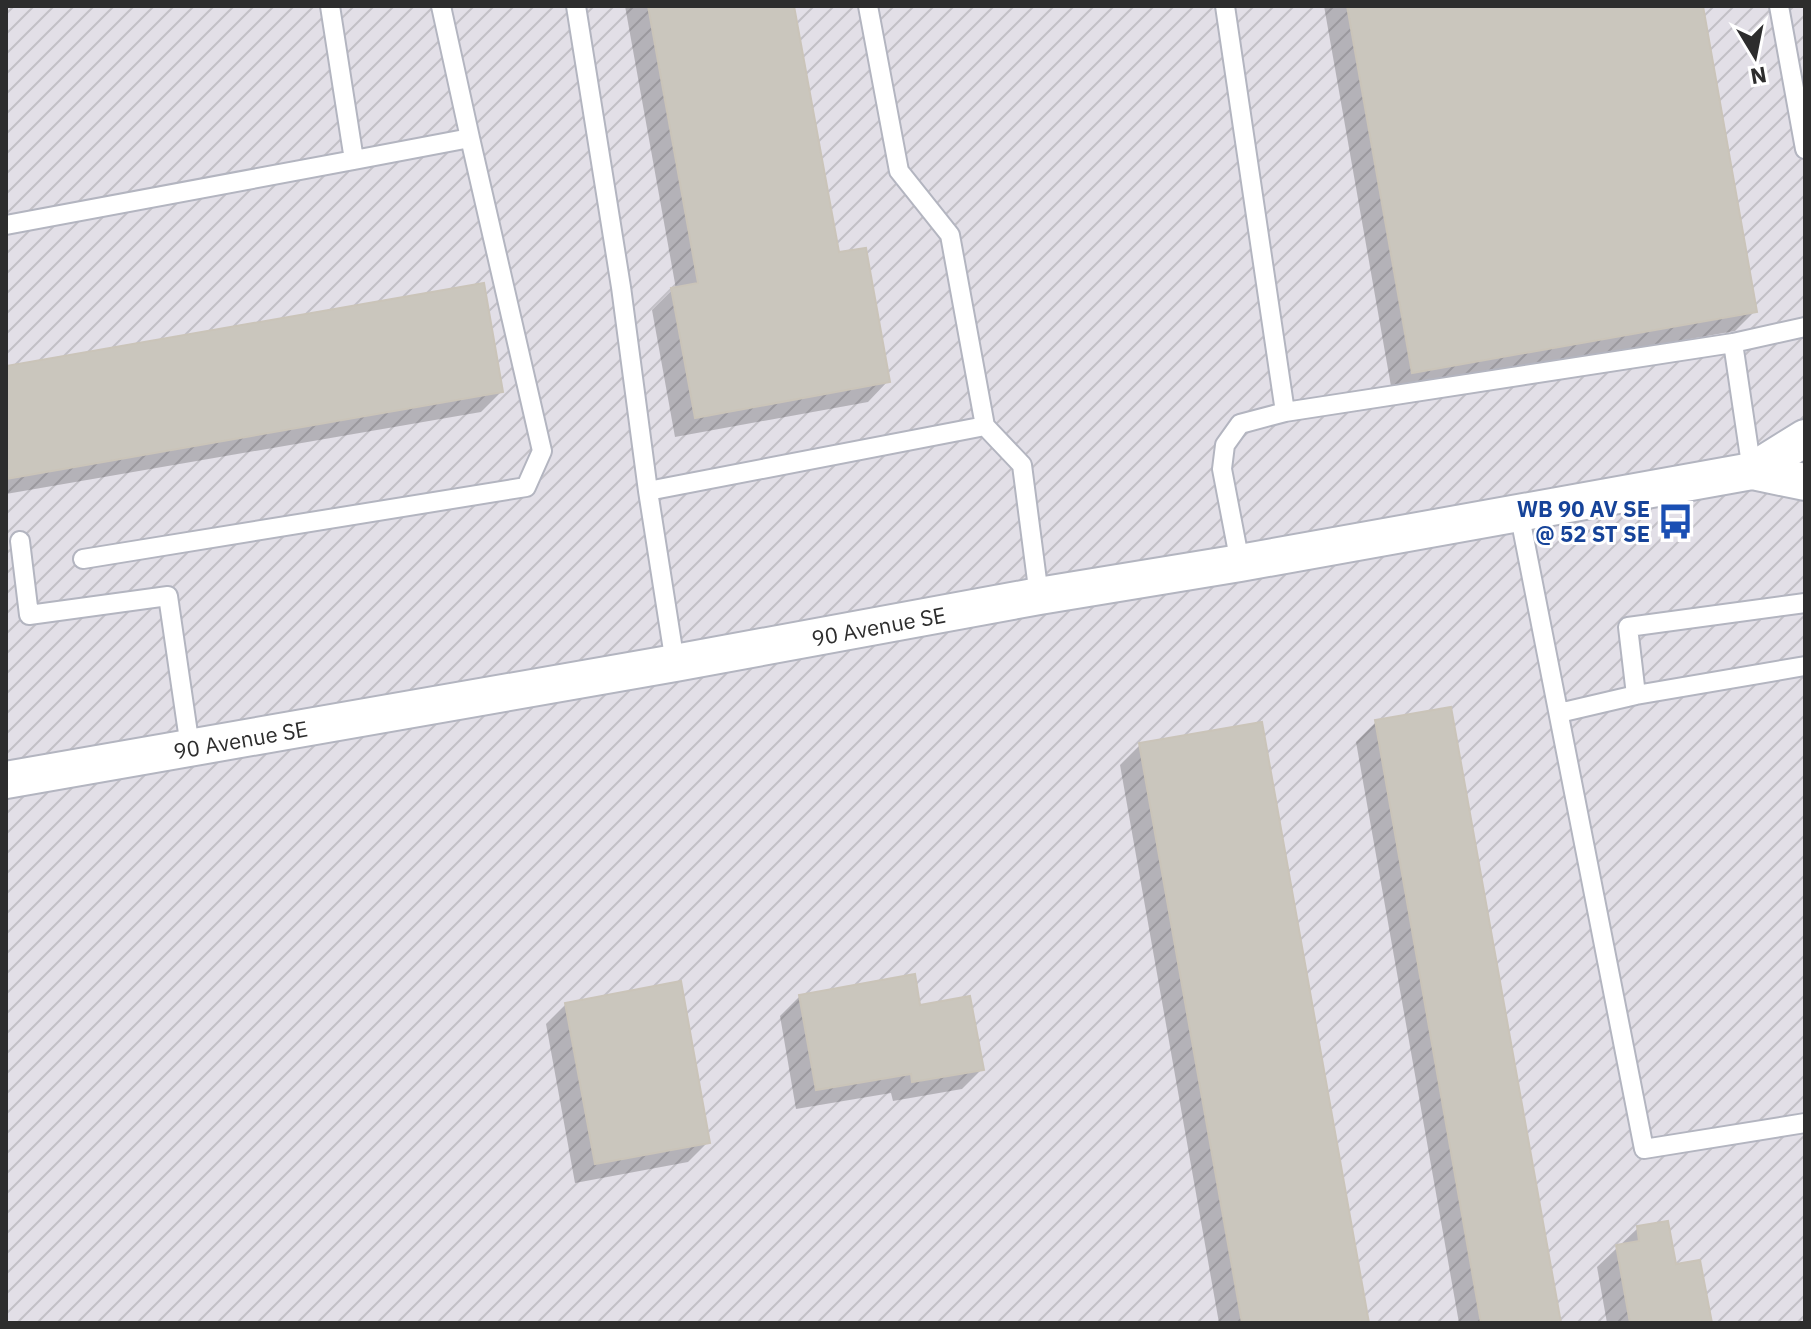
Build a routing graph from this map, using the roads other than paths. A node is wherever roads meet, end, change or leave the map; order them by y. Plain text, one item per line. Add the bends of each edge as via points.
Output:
1 (330, 6) edge
2 (441, 6) edge
3 (576, 6) edge
4 (868, 6) edge
5 (1225, 6) edge
6 (1779, 6) edge
7 (470, 138) junction
8 (1805, 149) edge
9 (354, 160) junction
10 (6, 225) edge
11 (1805, 327) edge
12 (1733, 343) junction
13 (1285, 412) junction
14 (985, 426) junction
15 (1805, 438) edge
16 (1752, 471) junction
17 (1805, 482) edge
18 (648, 491) junction
19 (1519, 512) junction
20 (20, 541) dead end
21 (83, 559) dead end
22 (1240, 563) junction
23 (1039, 596) junction
24 (1805, 603) edge
25 (675, 663) junction
26 (1805, 666) edge
27 (1636, 695) junction
28 (1559, 713) junction
29 (190, 747) junction
30 (6, 780) edge
31 (1805, 1123) edge

1 - 9 lane
2 - 7 lane
3 - 18 lane
4 - 14 lane via 899,171 950,235
5 - 13 lane
6 - 8 lane
7 - 9 lane
7 - 21 lane via 542,451 526,487
9 - 10 lane
11 - 12 lane
12 - 13 lane
12 - 16 lane
13 - 22 lane via 1240,424 1225,445 1222,469
14 - 18 lane
14 - 23 lane via 1022,465
15 - 16 street, 90 Avenue SE
16 - 17 street, 90 Avenue SE
16 - 19 street, 90 Avenue SE
18 - 25 lane
19 - 22 street, 90 Avenue SE
19 - 28 lane
20 - 29 lane via 29,615 168,596
22 - 23 street, 90 Avenue SE
23 - 25 street, 90 Avenue SE
24 - 27 lane via 1628,627
25 - 29 street, 90 Avenue SE
26 - 27 lane
27 - 28 lane
28 - 31 lane via 1644,1149
29 - 30 street, 90 Avenue SE

